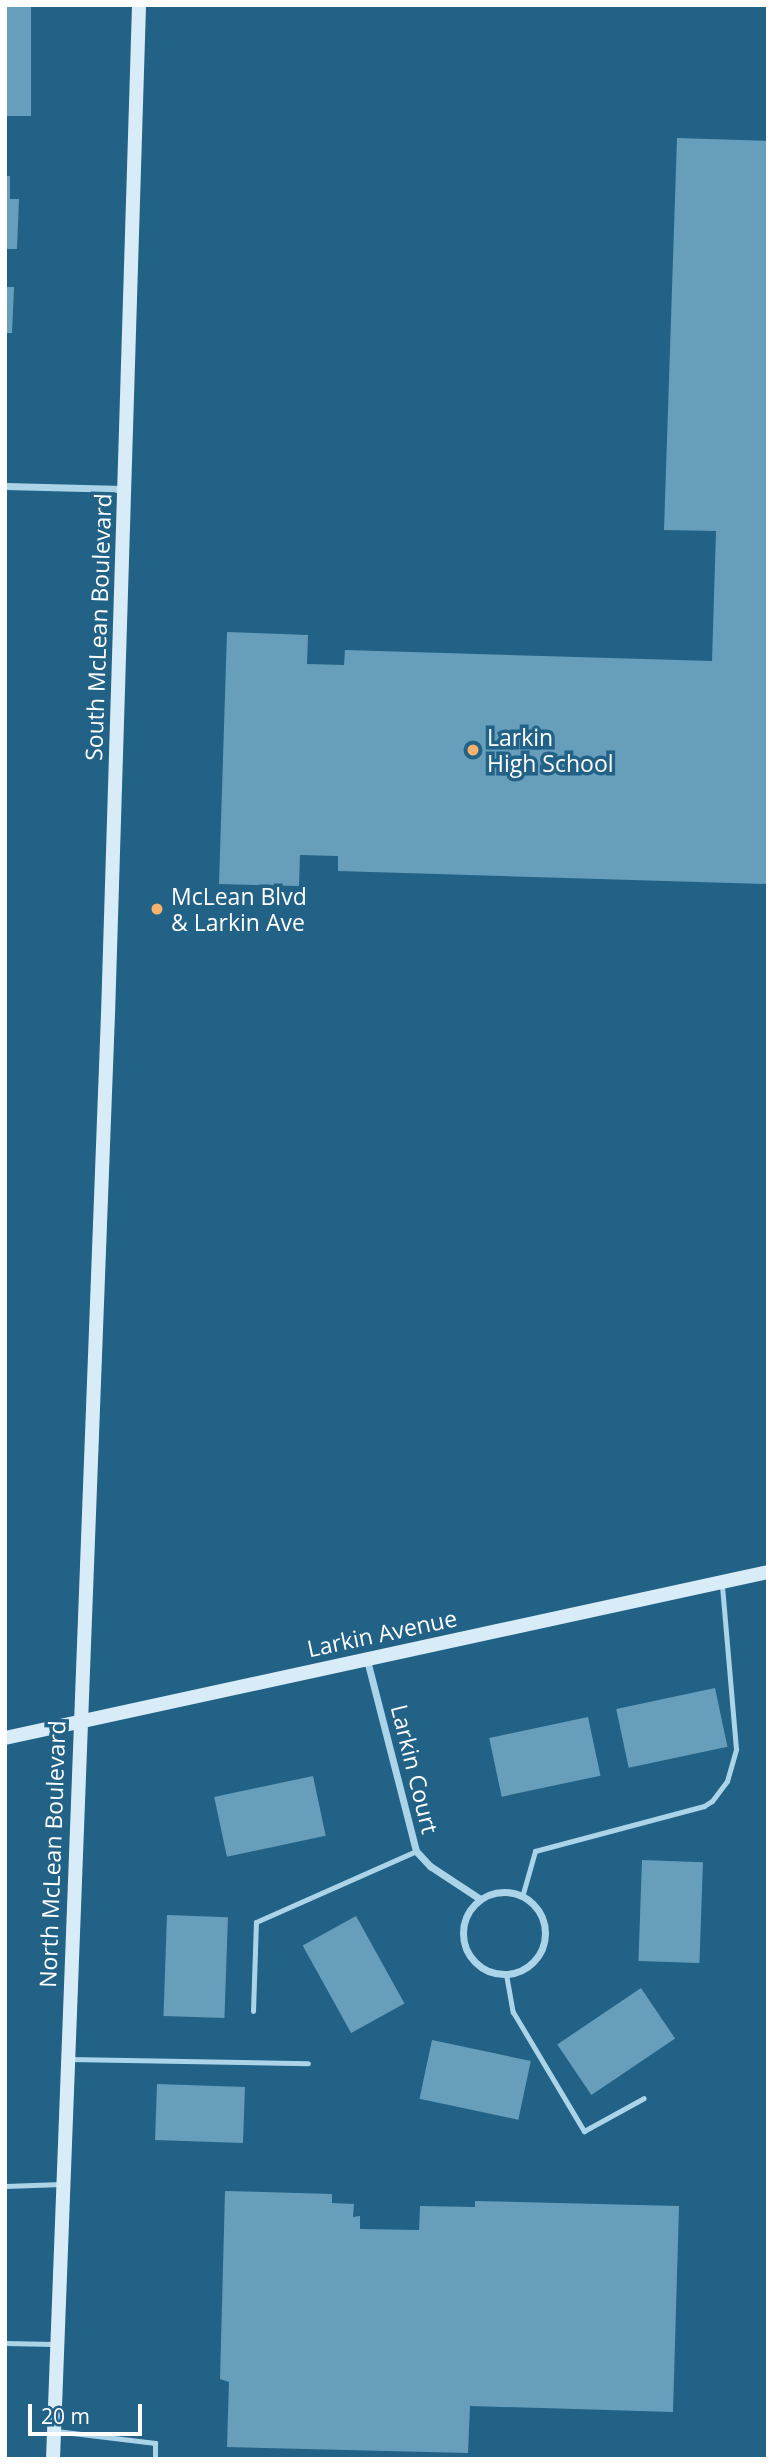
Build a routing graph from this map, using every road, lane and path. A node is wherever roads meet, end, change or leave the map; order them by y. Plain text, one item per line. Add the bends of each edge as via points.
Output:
1 (139, 5) edge
2 (5, 486) edge
3 (126, 489) junction
4 (97, 1251) joint
5 (768, 1572) edge
6 (721, 1582) junction
7 (367, 1660) junction
8 (79, 1723) junction
9 (5, 1738) edge
10 (416, 1852) junction
11 (522, 1897) junction
12 (480, 1899) junction
13 (506, 1974) junction
14 (253, 2011) dead end
15 (68, 2059) junction
16 (308, 2063) dead end
17 (644, 2098) dead end
18 (63, 2185) junction
19 (5, 2186) edge
20 (5, 2343) edge
21 (58, 2344) junction
22 (54, 2431) junction
23 (53, 2459) edge
24 (155, 2459) edge

1 - 3 main road, South McLean Boulevard
2 - 3 street
3 - 4 main road, South McLean Boulevard
4 - 8 main road, North McLean Boulevard
5 - 6 main road, Larkin Avenue
6 - 7 main road, Larkin Avenue
6 - 11 lane via 736,1749 727,1781 704,1806 535,1851
7 - 8 main road, Larkin Avenue
7 - 10 street, Larkin Court
8 - 9 main road, Larkin Avenue
8 - 15 main road, North McLean Boulevard
10 - 12 street, Larkin Court
10 - 14 lane via 256,1922
11 - 12 street via 505,1892
11 - 13 street via 538,1910 544,1923 543,1948 526,1968
12 - 13 street via 463,1922 466,1950 485,1970
13 - 17 lane via 513,2012 584,2131
15 - 16 lane
15 - 18 main road, North McLean Boulevard
18 - 19 lane
18 - 21 main road, North McLean Boulevard
20 - 21 lane
21 - 22 main road, North McLean Boulevard
22 - 23 main road, North McLean Boulevard
22 - 24 lane via 155,2443

